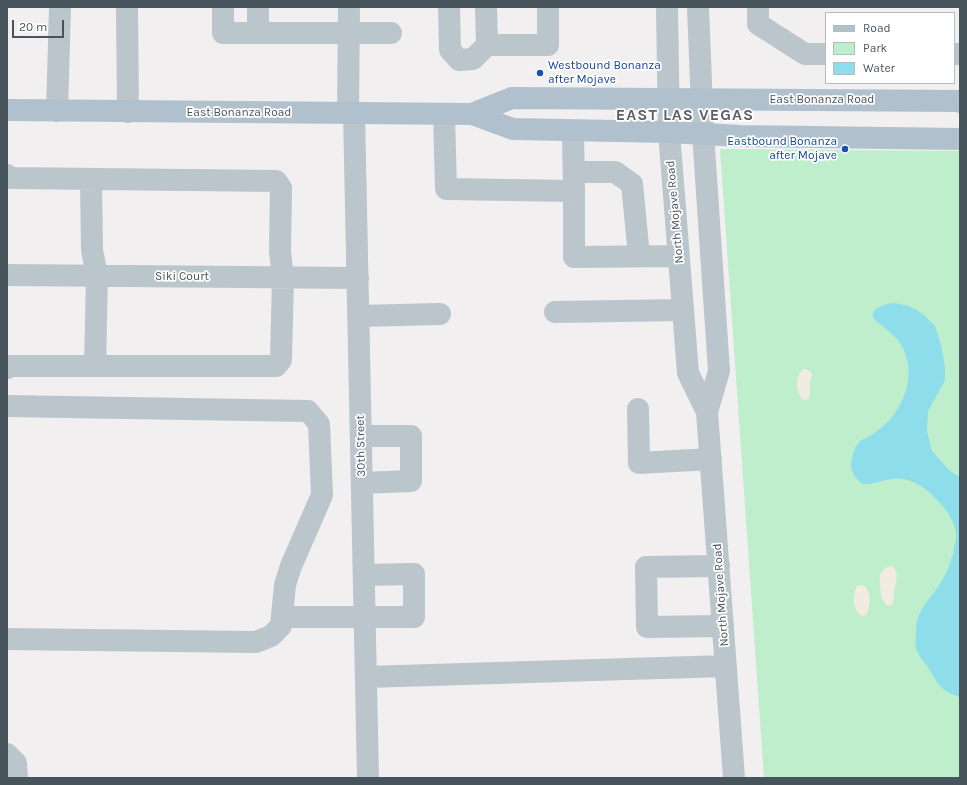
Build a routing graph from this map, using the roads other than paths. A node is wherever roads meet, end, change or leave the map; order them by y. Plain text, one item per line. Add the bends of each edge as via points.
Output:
1 (60, 7) edge
2 (127, 7) edge
3 (224, 7) edge
4 (258, 7) edge
5 (349, 7) edge
6 (449, 7) edge
7 (486, 7) edge
8 (548, 7) edge
9 (667, 7) edge
10 (698, 7) edge
11 (758, 7) edge
12 (258, 33) junction
13 (349, 33) junction
14 (391, 34) dead end
15 (487, 45) junction
16 (825, 54) edge
17 (668, 100) junction
18 (701, 100) junction
19 (960, 102) edge
20 (7, 110) edge
21 (57, 111) junction
22 (128, 112) junction
23 (351, 113) junction
24 (444, 114) junction
25 (472, 114) junction
26 (573, 130) junction
27 (669, 132) junction
28 (703, 133) junction
29 (960, 139) edge
30 (7, 175) edge
31 (91, 179) junction
32 (574, 181) junction
33 (639, 256) junction
34 (678, 256) junction
35 (7, 275) edge
36 (96, 276) junction
37 (283, 277) junction
38 (358, 278) junction
39 (683, 310) junction
40 (555, 312) dead end
41 (440, 314) dead end
42 (358, 316) junction
43 (95, 366) junction
44 (7, 368) edge
45 (7, 406) edge
46 (638, 409) dead end
47 (708, 412) junction
48 (361, 436) junction
49 (711, 460) junction
50 (362, 482) junction
51 (718, 566) junction
52 (364, 575) junction
53 (282, 617) junction
54 (364, 617) junction
55 (723, 626) junction
56 (7, 639) edge
57 (726, 666) junction
58 (366, 677) junction
59 (7, 754) edge
60 (17, 778) edge
61 (368, 778) edge
62 (734, 778) edge

1 - 21 street
2 - 22 street
3 - 12 street via 223,33
4 - 12 street
5 - 13 street, 30th Street
6 - 15 street via 450,50 459,60 473,59
7 - 15 street
8 - 15 street via 548,44
9 - 17 street, North Mojave Road
10 - 18 street, North Mojave Road
11 - 16 street via 758,24 805,54
12 - 13 street
13 - 14 street
13 - 23 street, 30th Street
17 - 18 main road, East Bonanza Road
17 - 25 main road, East Bonanza Road via 512,98
17 - 27 street, North Mojave Road
18 - 19 main road, East Bonanza Road
18 - 28 street, North Mojave Road
20 - 21 main road, East Bonanza Road
21 - 22 main road, East Bonanza Road
22 - 23 main road, East Bonanza Road
23 - 24 main road, East Bonanza Road
23 - 38 street, 30th Street
24 - 25 main road, East Bonanza Road
24 - 32 street via 446,189
25 - 26 main road, East Bonanza Road via 513,129
26 - 27 main road, East Bonanza Road
26 - 32 street
27 - 28 main road, East Bonanza Road
27 - 34 street, North Mojave Road
28 - 29 main road, East Bonanza Road via 740,136
28 - 47 street, North Mojave Road via 719,371
30 - 31 street via 11,178
31 - 36 street via 92,250
31 - 37 street via 276,181 281,188 280,252
32 - 33 street via 615,172 632,184
32 - 33 street via 574,257
33 - 34 street
34 - 39 street, North Mojave Road
35 - 36 street, Siki Court
36 - 37 street, Siki Court
36 - 43 street
37 - 38 street, Siki Court
37 - 43 street via 281,360 276,366
38 - 42 street, 30th Street
39 - 40 street
39 - 47 street, North Mojave Road via 688,373
41 - 42 street
42 - 48 street, 30th Street
43 - 44 street
45 - 53 street via 308,411 319,424 322,495 291,566 285,586
46 - 49 street via 639,463
47 - 49 street, North Mojave Road
48 - 50 street, 30th Street
48 - 50 street via 411,436 411,481
49 - 51 street, North Mojave Road
50 - 52 street, 30th Street
51 - 55 street, North Mojave Road
51 - 55 street via 646,567 647,627
52 - 54 street, 30th Street
52 - 54 street via 414,574 414,617
53 - 54 street
53 - 56 street via 281,626 271,636 256,642
54 - 58 street, 30th Street
55 - 57 street, North Mojave Road
57 - 58 street
57 - 62 street, North Mojave Road
58 - 61 street, 30th Street
59 - 60 street via 16,763

